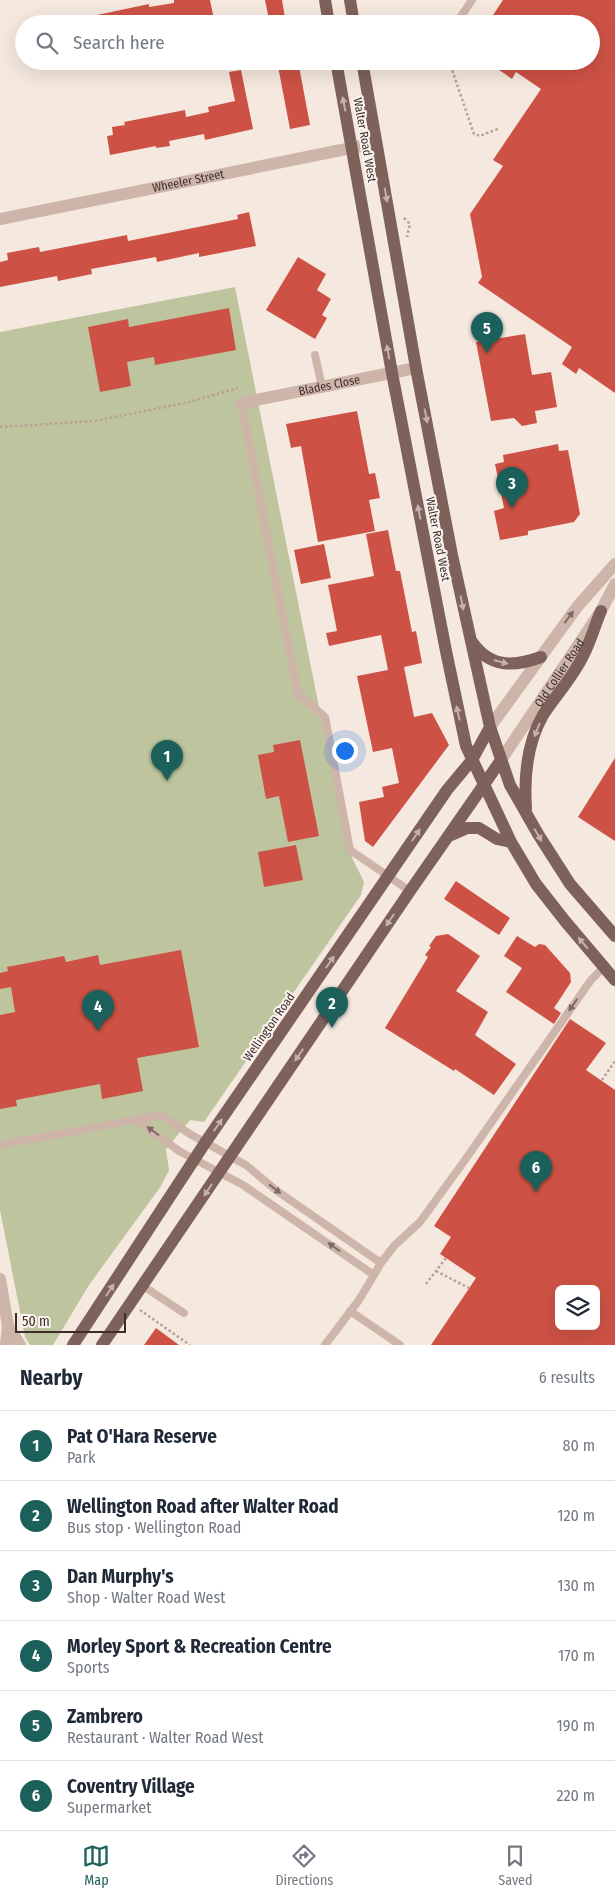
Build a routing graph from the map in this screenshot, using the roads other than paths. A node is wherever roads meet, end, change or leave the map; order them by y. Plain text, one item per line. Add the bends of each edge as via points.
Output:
1 (324, 0) edge
2 (350, 0) edge
3 (472, 0) edge
4 (327, 15) edge
5 (352, 15) edge
6 (462, 15) edge
7 (338, 70) edge
8 (364, 70) edge
9 (376, 143) junction
10 (352, 148) junction
11 (0, 219) edge
12 (315, 355) dead end
13 (416, 368) junction
14 (392, 373) junction
15 (322, 387) junction
16 (241, 403) joint
17 (615, 564) edge
18 (615, 584) edge
19 (601, 610) junction
20 (469, 637) junction
21 (541, 657) junction
22 (490, 727) junction
23 (472, 760) junction
24 (500, 760) junction
25 (484, 784) junction
26 (526, 814) junction
27 (447, 837) junction
28 (511, 842) junction
29 (389, 876) junction
30 (410, 891) junction
31 (615, 936) edge
32 (604, 968) junction
33 (615, 980) edge
34 (138, 1120) junction
35 (205, 1143) junction
36 (0, 1145) edge
37 (230, 1157) junction
38 (196, 1159) junction
39 (220, 1172) junction
40 (381, 1264) junction
41 (374, 1274) junction
42 (0, 1279) edge
43 (143, 1286) junction
44 (350, 1311) junction
45 (184, 1313) dead end
46 (8, 1326) junction
47 (6, 1345) edge
48 (20, 1345) edge
49 (73, 1345) edge
50 (102, 1345) edge
51 (325, 1345) edge
52 (400, 1345) edge

1 - 4 main road
2 - 5 main road
3 - 6 lane
10 -> 7 main road, Walter Road West
8 - 9 main road, Walter Road West
9 - 10 street, Wheeler Street
9 -> 13 main road, Walter Road West
10 - 11 street, Wheeler Street
14 -> 10 main road, Walter Road West
12 - 15 lane
13 - 14 street, Blades Close
13 -> 20 main road, Walter Road West
14 - 15 street, Blades Close
23 -> 14 main road, Walter Road West via 459,717
15 - 16 street, Blades Close
16 - 29 lane via 298,694 325,717 350,850
21 -> 17 street, Old Collier Road via 577,607
18 - 19 street, Old Collier Road
19 - 24 street, Old Collier Road
19 -> 26 main road via 584,655 537,729 524,788
20 -> 21 main road via 478,651 508,664
20 - 22 main road, Walter Road West
21 - 22 street, Old Collier Road
22 - 23 main road, Wellington Road
22 - 24 main road, Walter Road West
23 - 25 main road, Walter Road West
29 -> 23 main road, Wellington Road via 447,790
24 - 25 main road
24 - 26 main road, Walter Road West
25 - 27 main road
25 - 28 main road, Walter Road West
26 -> 31 main road, Walter Road West via 570,884
27 - 28 main road via 467,828 479,828 497,839
27 - 30 main road
32 -> 28 main road, Walter Road West via 536,884
29 - 30 lane
35 -> 29 main road, Wellington Road
30 -> 37 main road
32 - 33 main road, Walter Road West
32 -> 40 lane via 591,980 420,1222 394,1246
34 - 35 lane via 161,1114
34 - 36 lane
38 -> 34 lane via 179,1151
35 - 37 lane
35 - 38 main road, Wellington Road
37 - 39 main road
37 -> 40 lane
38 - 39 lane
49 -> 38 main road, Wellington Road
41 -> 39 lane via 243,1184
39 -> 43 main road
40 - 41 lane
41 - 44 lane
42 - 46 street
43 - 45 lane
43 - 50 main road
44 - 51 lane
44 - 52 lane
46 - 47 street
46 - 48 street

